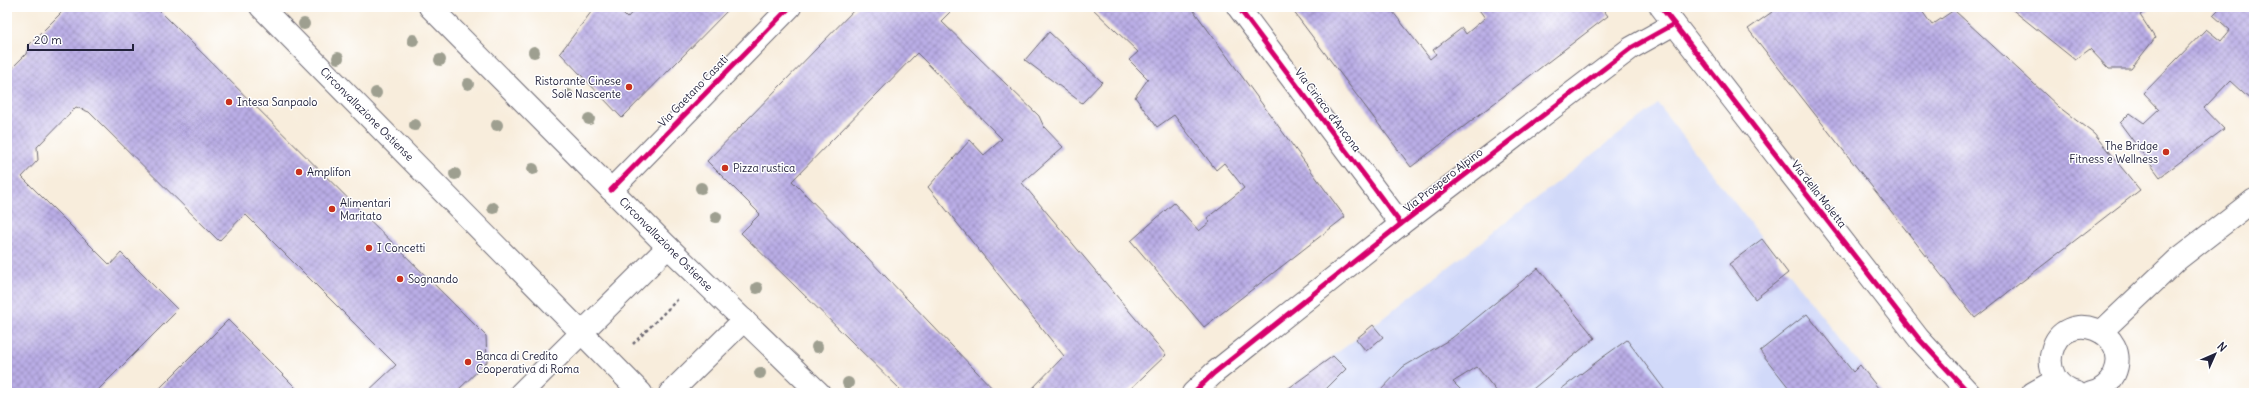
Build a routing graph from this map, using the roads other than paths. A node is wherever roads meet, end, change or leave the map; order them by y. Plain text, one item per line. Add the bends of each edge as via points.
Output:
1 (262, 7) edge
2 (430, 7) edge
3 (790, 7) edge
4 (1238, 7) edge
5 (1661, 7) edge
6 (1674, 24) junction
7 (611, 190) junction
8 (2254, 200) edge
9 (1401, 224) junction
10 (668, 247) junction
11 (744, 320) junction
12 (581, 332) junction
13 (2101, 332) junction
14 (2056, 380) junction
15 (1967, 391) edge
16 (2101, 391) edge
17 (521, 393) edge
18 (641, 393) edge
19 (670, 393) edge
20 (818, 393) edge
21 (1193, 393) edge
22 (2033, 393) edge
23 (2077, 393) edge

1 - 12 street, Circonvallazione Ostiense
2 - 7 street, Circonvallazione Ostiense
3 - 7 street, Via Gaetano Casati
4 - 9 street, Via Ciriaco d'Ancona
5 - 6 street, Via della Moletta
6 - 9 street, Via Prospero Alpino via 1631,48
6 - 15 street, Via della Moletta via 1919,339
7 - 10 street, Circonvallazione Ostiense
8 - 13 street via 2178,259
9 - 21 street, Via Prospero Alpino via 1214,373
10 - 11 street, Circonvallazione Ostiense
10 - 12 street
11 - 19 street
11 - 20 street, Circonvallazione Ostiense
12 - 17 street
12 - 18 street, Circonvallazione Ostiense
13 - 14 street via 2091,327 2079,327 2068,330 2059,337 2050,358
13 - 16 street via 2110,339 2118,359 2111,380
14 - 22 street
14 - 23 street via 2063,387

